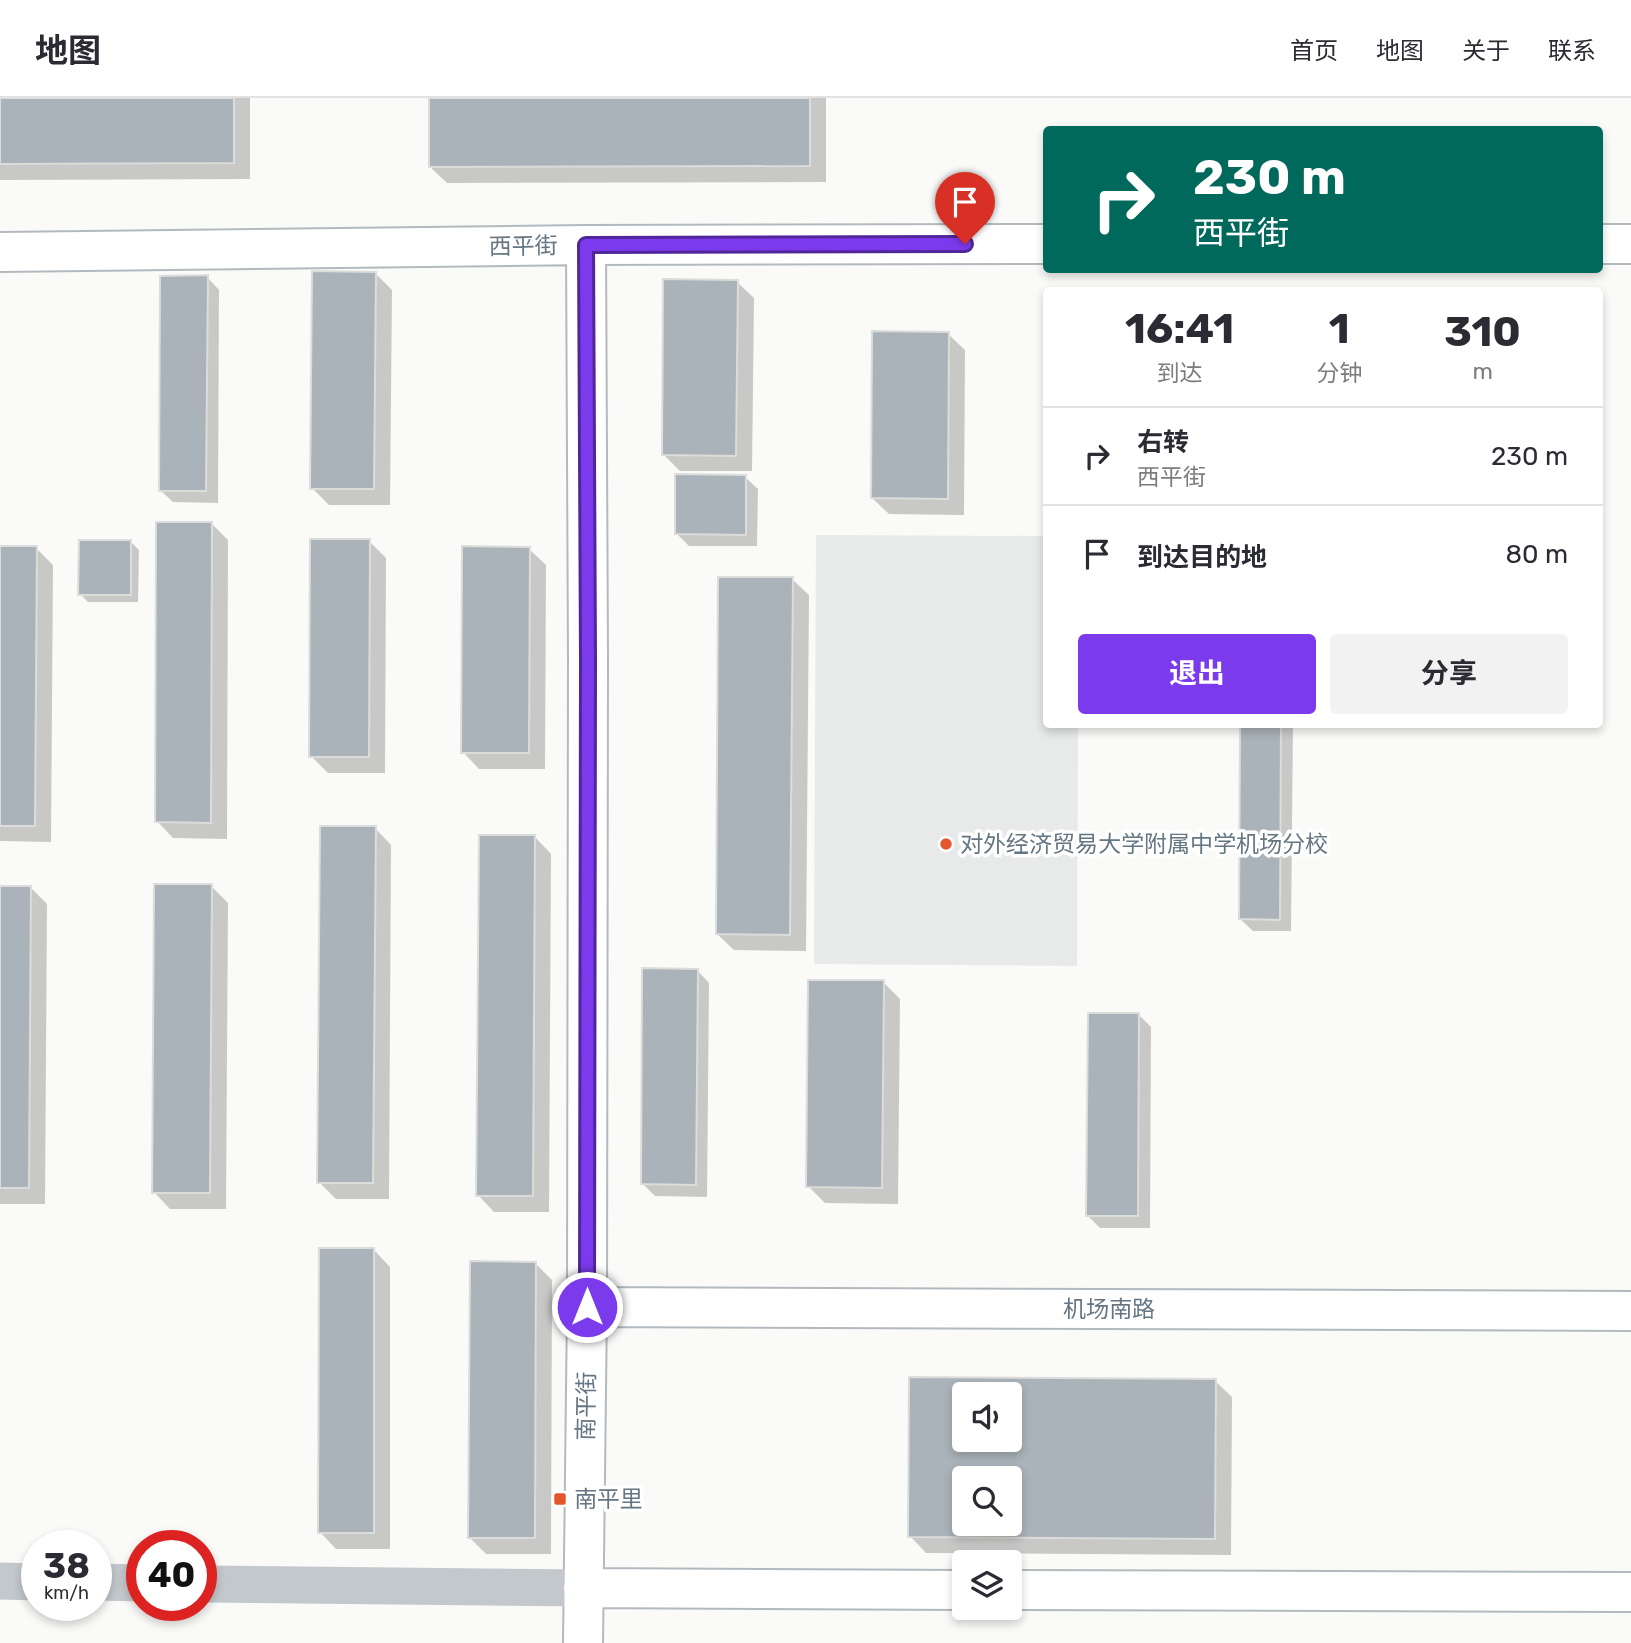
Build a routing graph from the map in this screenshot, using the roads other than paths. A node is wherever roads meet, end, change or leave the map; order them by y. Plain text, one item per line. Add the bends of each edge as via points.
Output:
1 (1043, 244) edge
2 (1603, 244) edge
3 (1631, 244) edge
4 (586, 245) junction
5 (0, 252) edge
6 (587, 1307) junction
7 (1631, 1311) edge
8 (0, 1581) edge
9 (21, 1582) edge
10 (217, 1584) edge
11 (583, 1588) junction
12 (952, 1590) edge
13 (1022, 1590) edge
14 (1631, 1592) edge
15 (583, 1643) edge

1 - 4 street, 西平街
2 - 3 street
4 - 5 street, 西平街
4 - 6 street, 南平街
6 - 7 street, 机场南路
6 - 11 street, 南平街
8 - 9 street
10 - 11 street
11 - 12 street
11 - 15 street, 南平街
13 - 14 street

